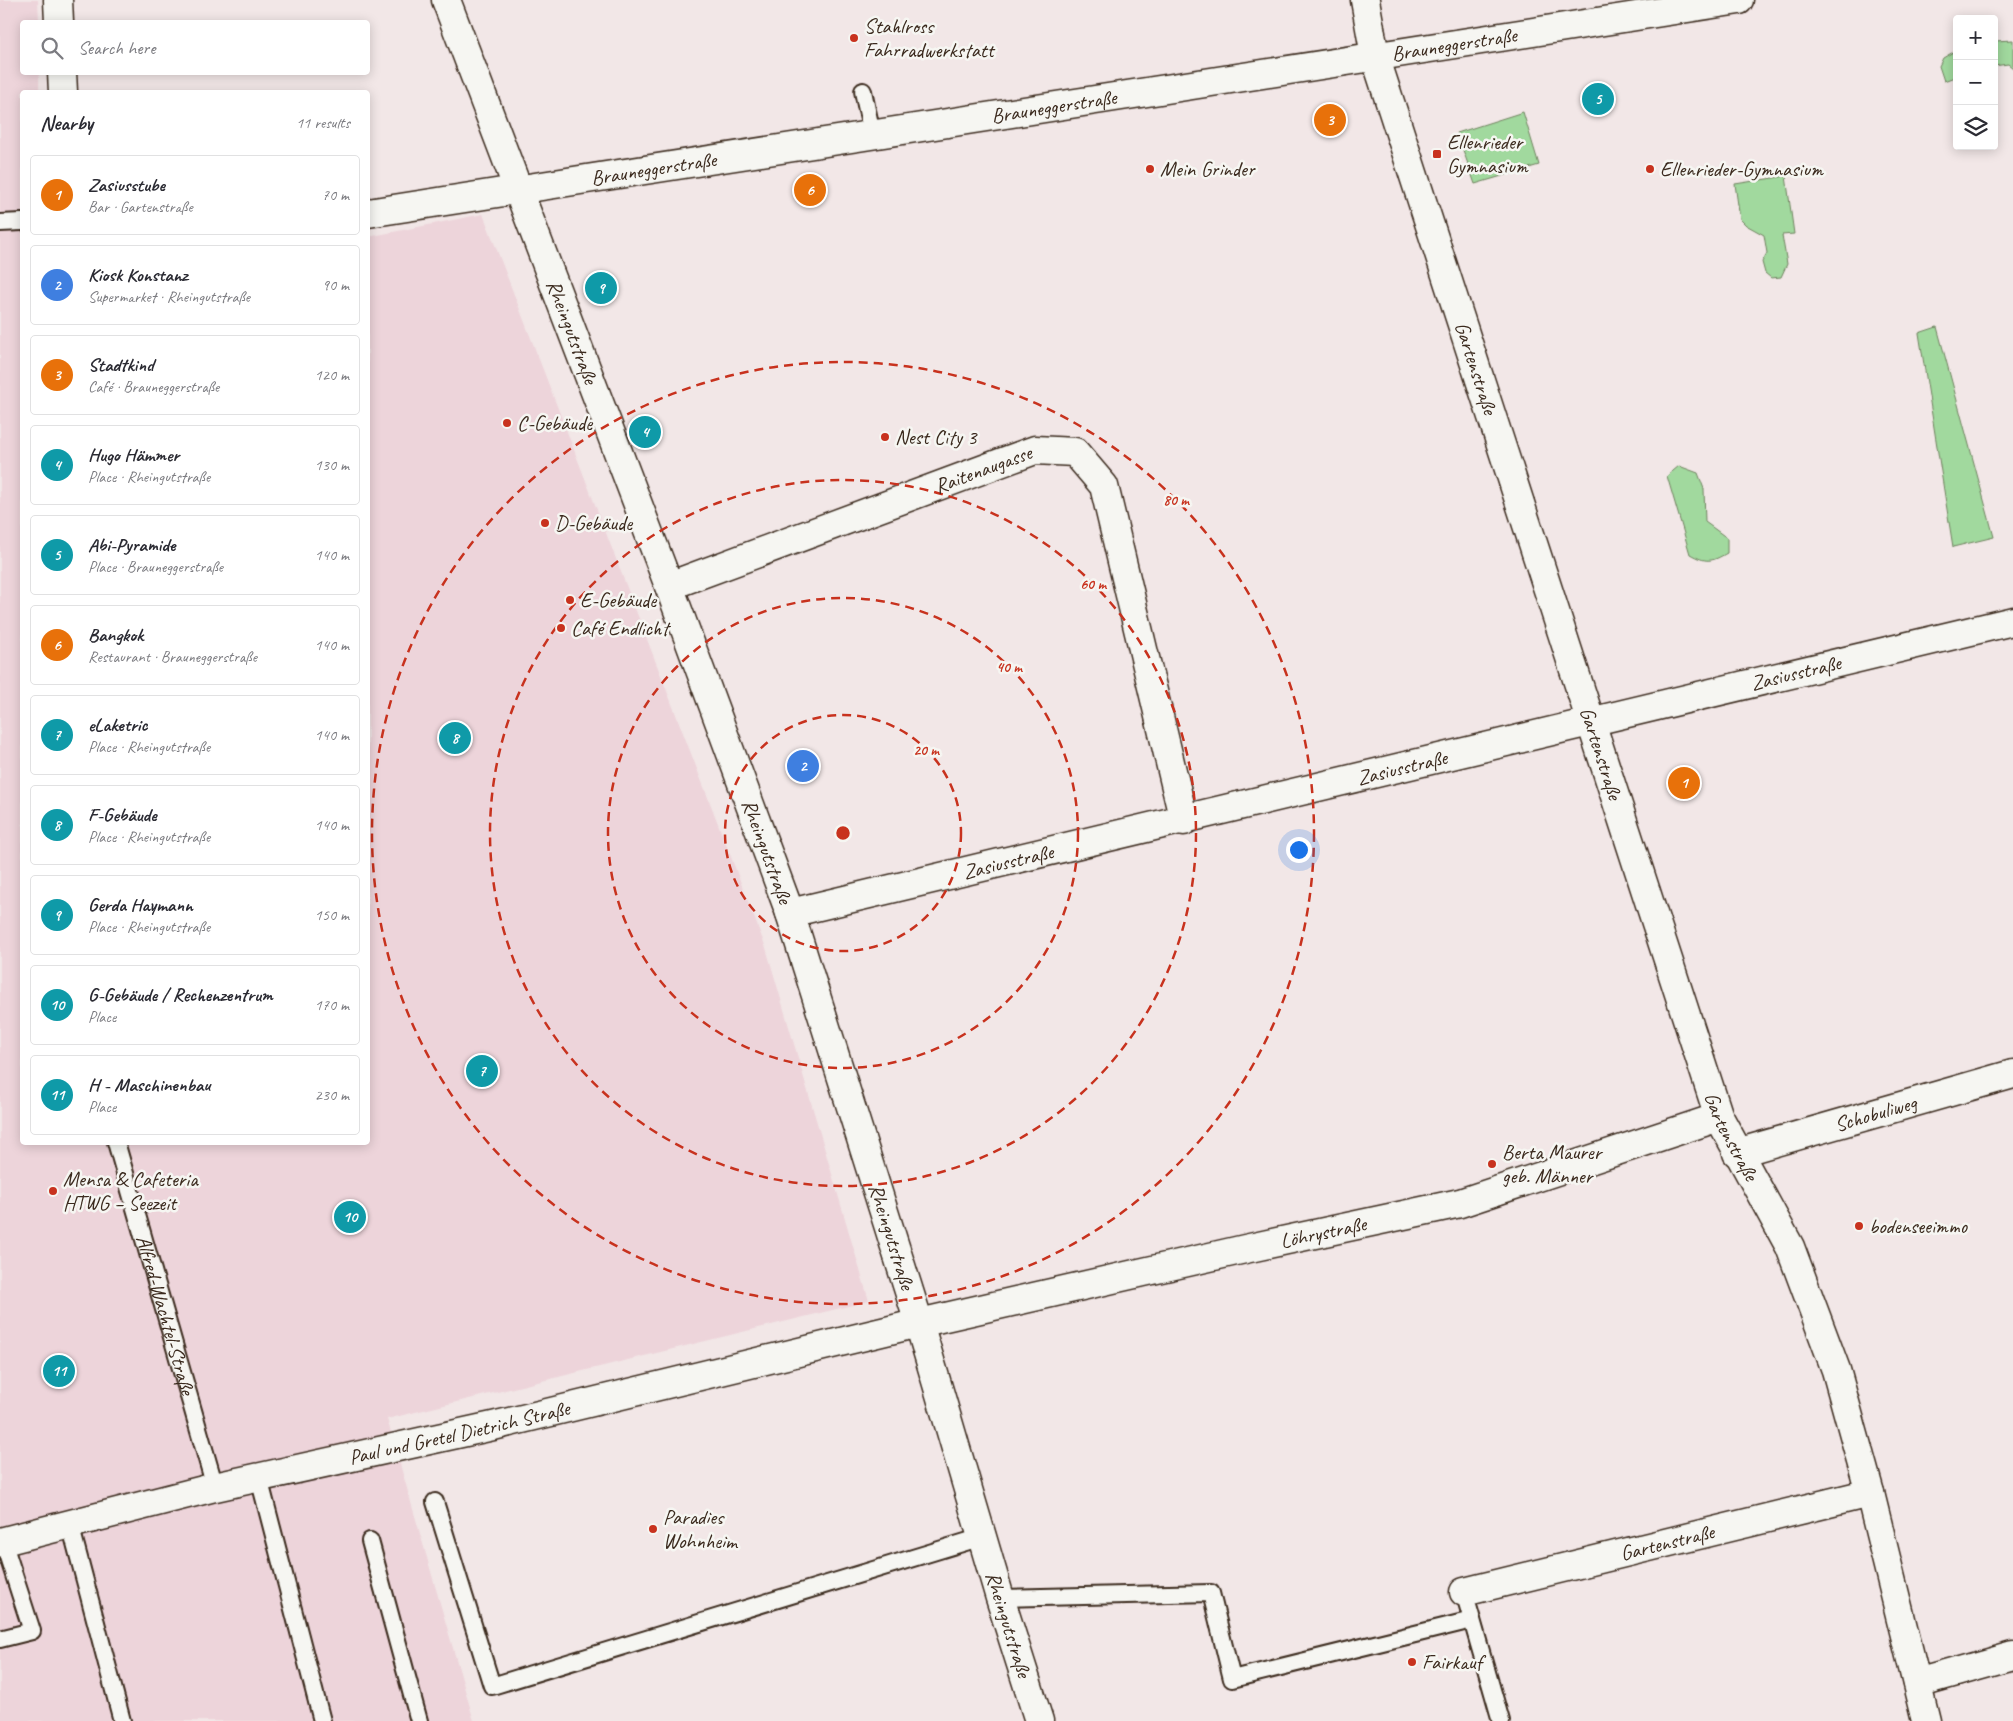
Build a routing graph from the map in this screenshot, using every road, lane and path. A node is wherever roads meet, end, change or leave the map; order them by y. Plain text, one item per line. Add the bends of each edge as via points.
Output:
1 (58, 0) edge
2 (446, 0) edge
3 (1365, 0) edge
4 (1739, 0) edge
5 (59, 20) edge
6 (1375, 56) junction
7 (62, 75) edge
8 (63, 90) edge
9 (863, 91) dead end
10 (872, 134) junction
11 (517, 189) junction
12 (370, 213) edge
13 (0, 222) edge
14 (20, 222) edge
15 (669, 586) junction
16 (2013, 621) edge
17 (1590, 721) junction
18 (1184, 821) junction
19 (790, 913) junction
20 (2013, 1074) edge
21 (1719, 1117) junction
22 (117, 1145) edge
23 (1737, 1153) junction
24 (920, 1323) junction
25 (259, 1478) junction
26 (215, 1487) junction
27 (1870, 1494) junction
28 (435, 1502) dead end
29 (70, 1524) junction
30 (982, 1537) junction
31 (1, 1541) edge
32 (370, 1541) dead end
33 (1464, 1592) joint
34 (1000, 1598) junction
35 (1472, 1620) junction
36 (0, 1639) edge
37 (2013, 1656) edge
38 (1917, 1683) junction
39 (122, 1721) edge
40 (322, 1721) edge
41 (419, 1721) edge
42 (1039, 1721) edge
43 (1500, 1721) edge
44 (1926, 1721) edge

1 - 5 street
2 - 11 street, Rheingutstraße
3 - 6 street, Gartenstraße
4 - 6 street, Brauneggerstraße
6 - 10 street, Brauneggerstraße
6 - 17 street, Gartenstraße
7 - 8 street
9 - 10 lane
10 - 11 street, Brauneggerstraße
11 - 12 street, Brauneggerstraße
11 - 15 street, Rheingutstraße
13 - 14 lane
15 - 18 street, Raitenaugasse via 1035,450 1074,452 1104,486
15 - 19 street, Rheingutstraße
16 - 17 street, Zasiusstraße
17 - 18 street, Zasiusstraße
17 - 21 street, Gartenstraße
18 - 19 street, Zasiusstraße
19 - 24 street, Rheingutstraße
20 - 23 street, Schobuliweg
21 - 23 street, Gartenstraße
21 - 24 street, Löhrystraße via 1460,1203
22 - 26 lane, Alfred-Wachtel-Straße
23 - 27 street, Gartenstraße via 1790,1247 1836,1370
24 - 25 street, Paul und Gretel Dietrich Straße via 493,1426
24 - 30 street, Rheingutstraße
25 - 26 street, Paul und Gretel Dietrich Straße
25 - 40 lane
26 - 29 street, Paul und Gretel Dietrich Straße
27 - 33 street, Gartenstraße
27 - 38 street, Gartenstraße
28 - 30 lane via 492,1686
29 - 31 street, Paul und Gretel Dietrich Straße
29 - 39 lane
30 - 34 street, Rheingutstraße
31 - 36 lane via 32,1631
32 - 41 lane
33 - 35 lane
34 - 35 lane via 1211,1593 1232,1679
34 - 42 street, Rheingutstraße
35 - 43 lane
37 - 38 street
38 - 44 street, Gartenstraße

